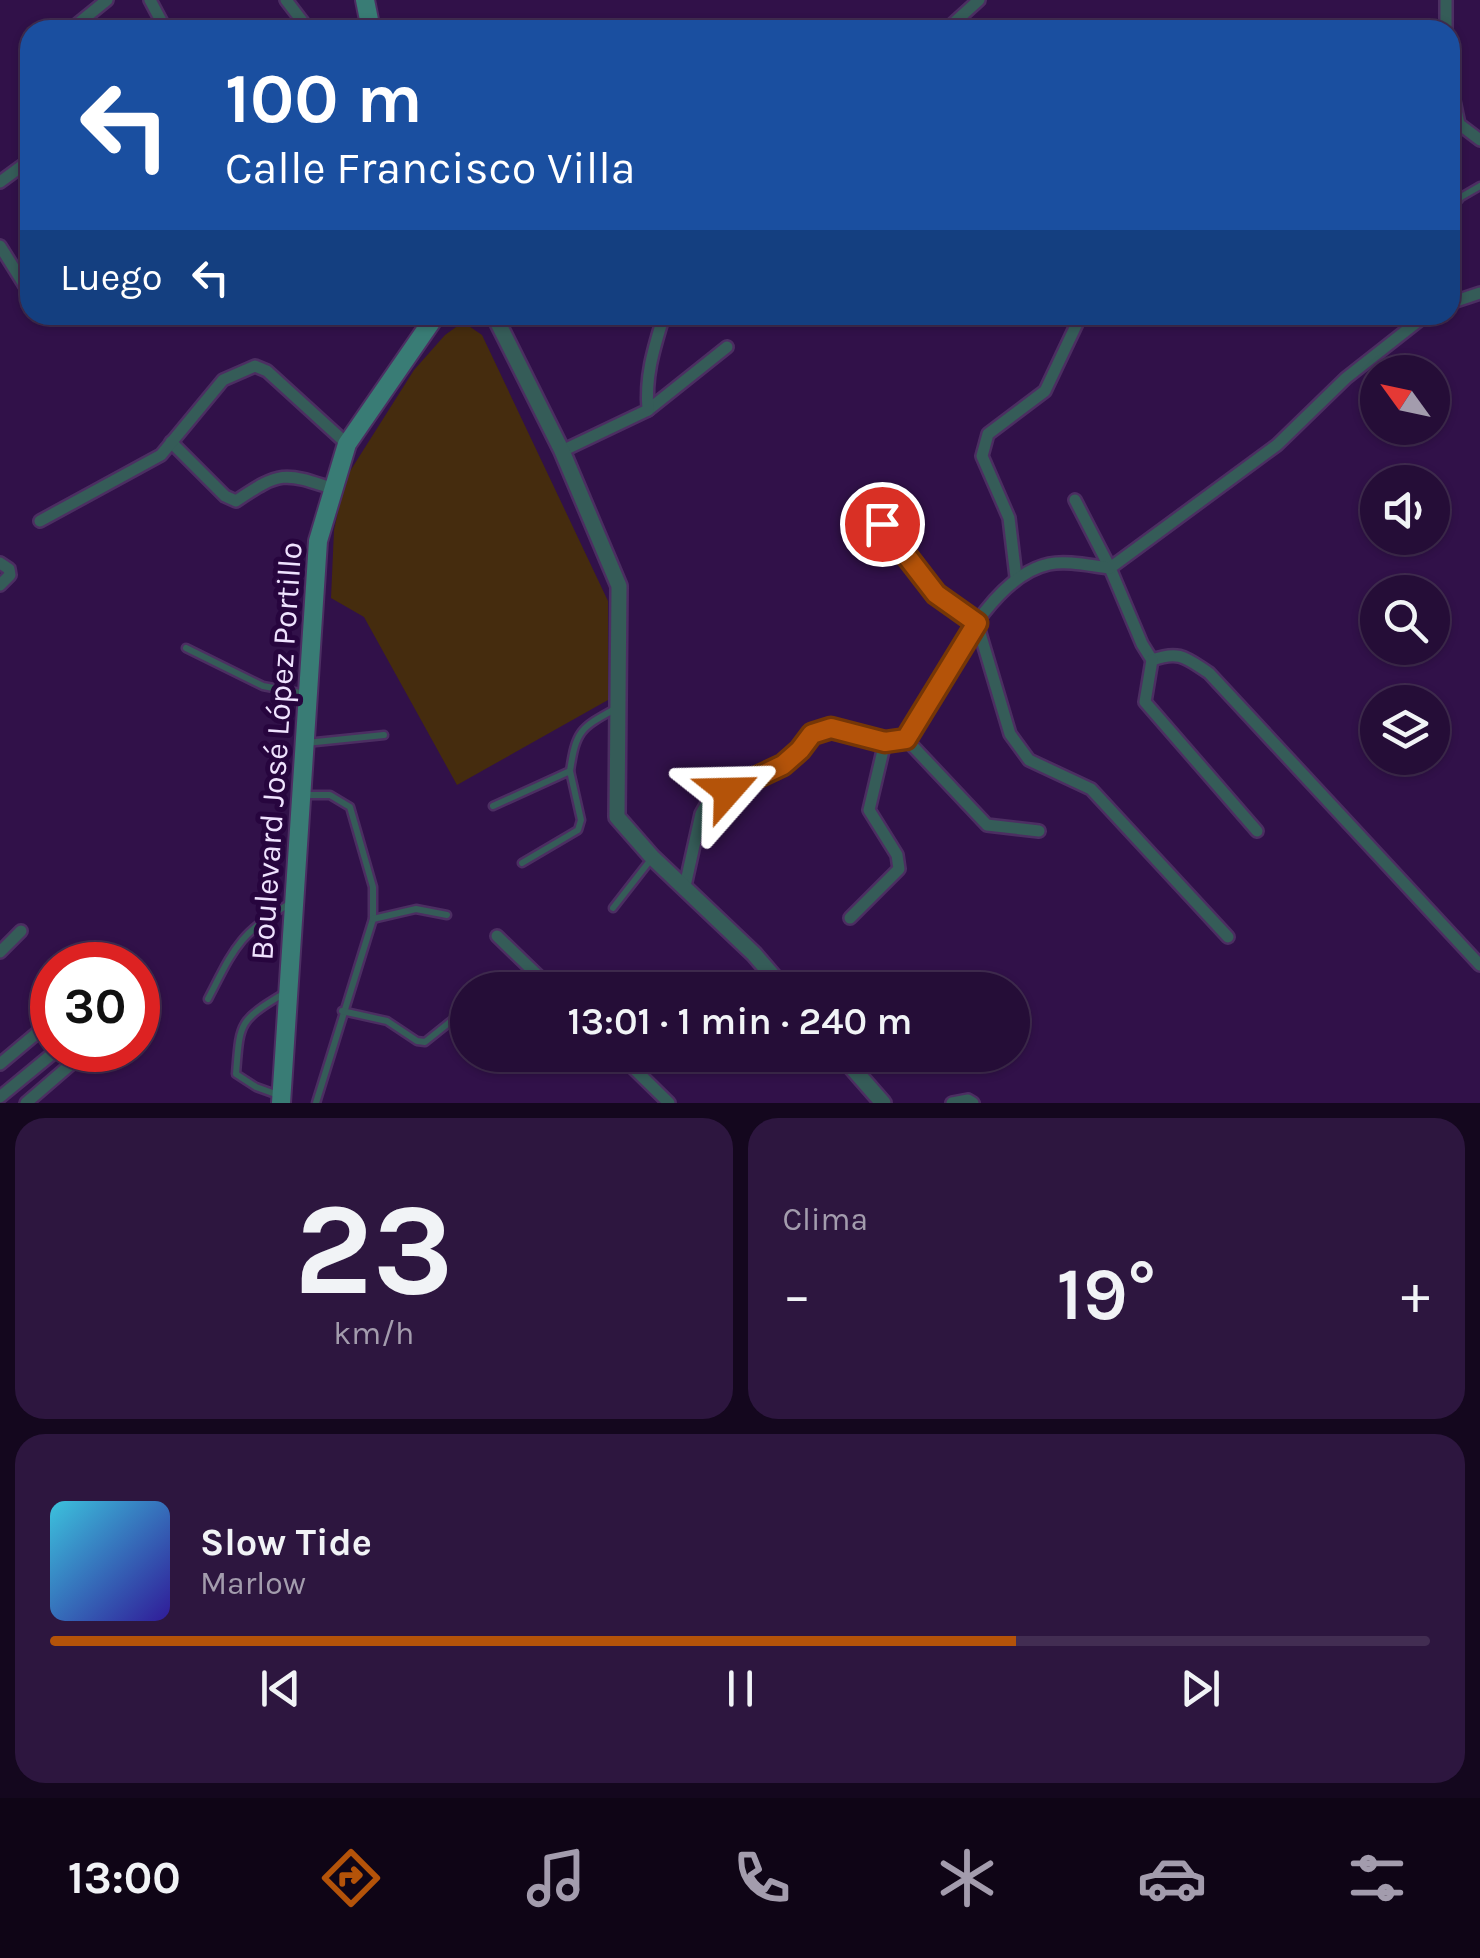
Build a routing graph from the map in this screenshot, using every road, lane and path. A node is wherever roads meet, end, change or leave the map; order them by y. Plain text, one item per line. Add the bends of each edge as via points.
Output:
1 (107, 0) edge
2 (286, 0) edge
3 (979, 0) edge
4 (82, 20) edge
5 (301, 20) edge
6 (957, 20) edge
7 (0, 246) edge
8 (20, 278) edge
9 (429, 325) edge
10 (499, 325) edge
11 (661, 325) edge
12 (1077, 325) edge
13 (1413, 325) edge
14 (727, 347) dead end
15 (648, 410) junction
16 (172, 442) junction
17 (347, 444) junction
18 (562, 451) junction
19 (334, 489) junction
20 (1075, 500) dead end
21 (40, 521) dead end
22 (882, 524) dead end
23 (0, 563) edge
24 (1110, 568) junction
25 (1016, 577) junction
26 (0, 585) edge
27 (977, 623) junction
28 (186, 648) dead end
29 (1152, 660) junction
30 (308, 695) junction
31 (617, 708) junction
32 (384, 735) dead end
33 (906, 739) junction
34 (885, 742) junction
35 (305, 743) junction
36 (570, 771) junction
37 (302, 795) junction
38 (493, 806) dead end
39 (1039, 830) dead end
40 (1257, 831) dead end
41 (652, 857) junction
42 (522, 862) dead end
43 (685, 886) junction
44 (294, 902) junction
45 (613, 908) dead end
46 (447, 915) dead end
47 (850, 918) dead end
48 (373, 919) junction
49 (21, 932) dead end
50 (497, 936) dead end
51 (1228, 938) dead end
52 (0, 952) edge
53 (1480, 965) edge
54 (534, 972) edge
55 (768, 972) edge
56 (289, 991) junction
57 (208, 1000) dead end
58 (342, 1011) junction
59 (450, 1022) edge
60 (30, 1038) edge
61 (0, 1064) edge
62 (30, 1072) edge
63 (62, 1072) edge
64 (637, 1072) edge
65 (857, 1072) edge
66 (0, 1097) edge
67 (282, 1100) edge
68 (26, 1103) edge
69 (316, 1103) edge
70 (669, 1103) edge
71 (883, 1103) edge
72 (952, 1103) edge
73 (973, 1103) edge

1 - 4 street
2 - 5 street
3 - 6 street
7 - 8 street
9 - 17 main road, Boulevard José López Portillo
10 - 18 street
11 - 15 street via 646,384
12 - 25 street via 1044,391 988,434 982,456 1010,518
13 - 24 street via 1277,445
14 - 15 street
15 - 18 street
16 - 17 street via 223,380 255,366
16 - 19 street via 236,501 268,479 290,475
16 - 21 street
17 - 19 main road, Boulevard José López Portillo
18 - 31 street via 619,586
19 - 30 main road, Boulevard José López Portillo via 318,541
20 - 24 street
22 - 27 street via 936,594
23 - 26 street via 10,576
24 - 25 street via 1051,563
24 - 29 street
25 - 27 street
27 - 33 street
27 - 51 street via 1010,734 1029,760 1091,789
28 - 30 lane via 263,686
29 - 40 street via 1145,702
29 - 53 street via 1170,653 1209,673
30 - 35 main road, Boulevard José López Portillo
31 - 36 lane via 582,726
31 - 41 street via 617,817
32 - 35 lane
33 - 34 street
33 - 39 street via 987,825
34 - 43 street via 831,728 812,734 783,765 710,798
34 - 47 street via 869,810 899,869
35 - 37 main road, Boulevard José López Portillo
36 - 38 lane
36 - 42 lane via 582,820 578,830
37 - 44 main road, Boulevard José López Portillo
37 - 48 lane via 330,795 350,806 373,887
41 - 43 street
41 - 45 lane
43 - 55 street
44 - 56 main road, Boulevard José López Portillo
44 - 57 lane via 238,942
46 - 48 lane via 416,909
48 - 58 lane
49 - 52 street
50 - 54 street
56 - 67 main road, Boulevard José López Portillo
56 - 67 lane via 252,1012 240,1028 236,1074
58 - 59 lane via 387,1021 425,1042
58 - 69 lane
60 - 61 street
62 - 66 street
63 - 68 street
64 - 70 street
65 - 71 street
72 - 73 street

